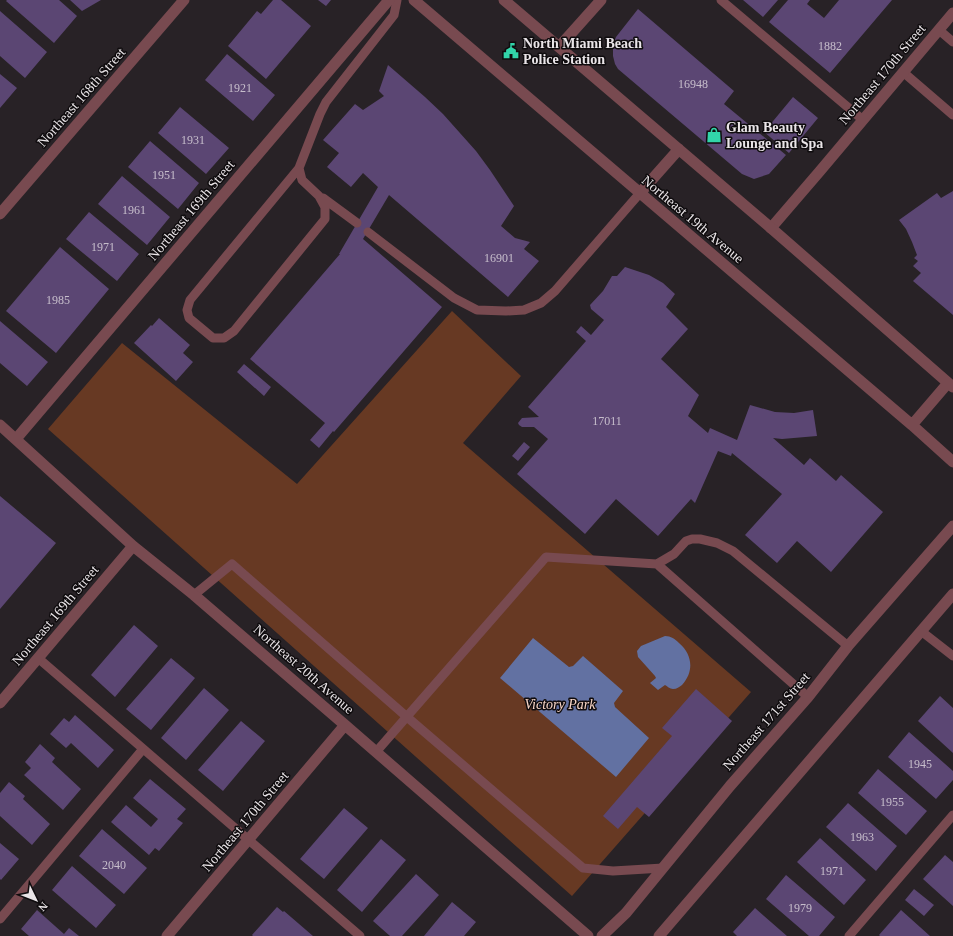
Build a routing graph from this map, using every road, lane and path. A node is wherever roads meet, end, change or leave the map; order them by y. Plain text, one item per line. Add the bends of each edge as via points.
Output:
1 (184, 0) edge
2 (389, 0) edge
3 (397, 0) edge
4 (414, 0) edge
5 (504, 0) edge
6 (601, 0) edge
7 (721, 0) edge
8 (953, 13) edge
9 (939, 30) junction
10 (953, 42) edge
11 (559, 47) junction
12 (903, 72) junction
13 (953, 115) edge
14 (863, 120) junction
15 (679, 149) junction
16 (299, 168) junction
17 (640, 193) junction
18 (319, 196) junction
19 (0, 214) edge
20 (357, 223) dead end
21 (771, 228) junction
22 (368, 232) dead end
23 (951, 385) edge
24 (0, 425) edge
25 (912, 425) junction
26 (16, 439) junction
27 (953, 462) edge
28 (953, 526) edge
29 (133, 546) junction
30 (657, 564) junction
31 (953, 594) edge
32 (194, 595) junction
33 (921, 631) junction
34 (848, 646) junction
35 (953, 656) edge
36 (38, 658) junction
37 (808, 697) junction
38 (0, 703) edge
39 (407, 717) junction
40 (345, 725) junction
41 (143, 749) junction
42 (376, 752) junction
43 (953, 815) edge
44 (249, 840) junction
45 (663, 868) junction
46 (0, 919) edge
47 (167, 936) edge
48 (360, 936) edge
49 (588, 936) edge
50 (602, 936) edge
51 (659, 936) edge
52 (849, 936) edge

1 - 19 street, Northeast 168th Street
2 - 26 street, Northeast 169th Street
3 - 16 lane via 394,15 326,102
4 - 17 street, Northeast 19th Avenue
5 - 11 street
6 - 11 street
7 - 14 lane
8 - 9 street, Northeast 170th Street
9 - 10 lane
9 - 12 street, Northeast 170th Street
11 - 15 street
12 - 13 lane
12 - 14 street, Northeast 170th Street
14 - 21 street, Northeast 170th Street
15 - 17 street
15 - 21 street
16 - 18 lane via 302,180
16 - 18 lane via 190,300 187,310 189,318 213,338 224,338 234,331 325,219 326,207
17 - 22 lane via 555,291 541,304 524,310 477,310 454,298
17 - 25 street, Northeast 19th Avenue
18 - 20 lane
21 - 23 street
23 - 25 street
24 - 26 street, Northeast 20th Avenue
25 - 27 street, Northeast 19th Avenue
26 - 29 street, Northeast 20th Avenue
28 - 34 street, Northeast 171st Street
29 - 32 street, Northeast 20th Avenue
29 - 36 street, Northeast 169th Street
30 - 34 lane via 674,554 686,541 700,539 717,543 733,551
30 - 37 lane
30 - 39 lane via 546,557
31 - 33 street
32 - 39 lane via 232,564
32 - 40 street, Northeast 20th Avenue
33 - 35 lane
33 - 51 street
34 - 37 street, Northeast 171st Street
36 - 38 street, Northeast 169th Street
36 - 41 lane
37 - 45 street, Northeast 171st Street
39 - 42 lane
39 - 45 lane via 583,868 613,872
40 - 42 street, Northeast 20th Avenue
40 - 44 street, Northeast 170th Street
41 - 44 lane
41 - 46 lane
42 - 49 street, Northeast 20th Avenue
43 - 52 lane
44 - 47 street, Northeast 170th Street
44 - 48 lane
45 - 50 street, Northeast 171st Street via 626,913

